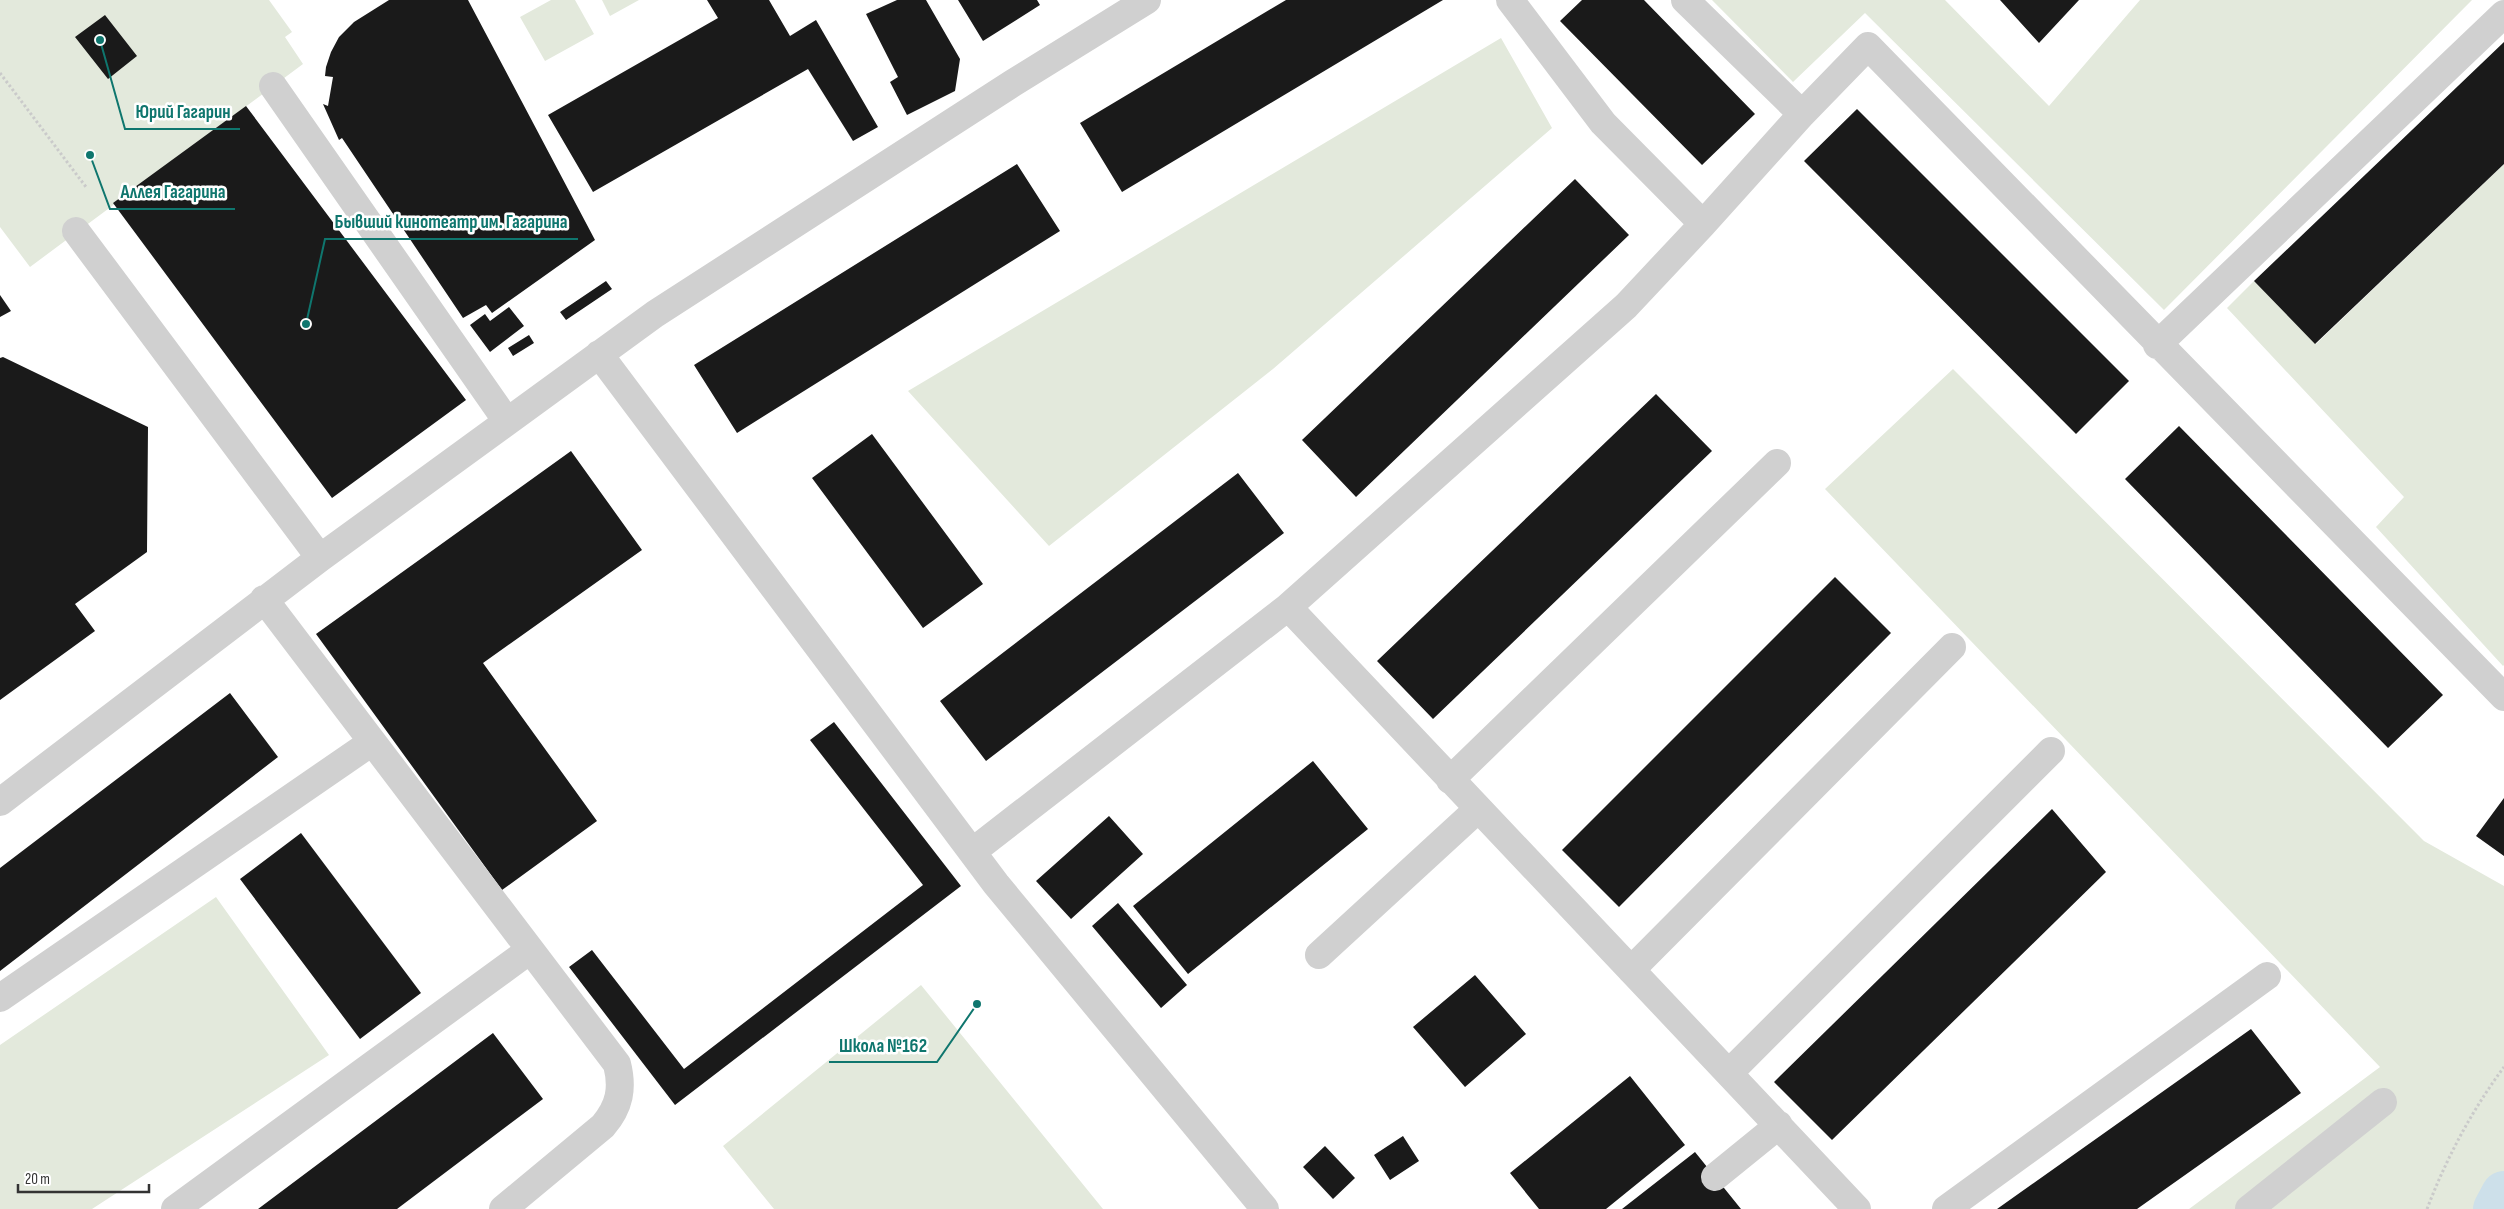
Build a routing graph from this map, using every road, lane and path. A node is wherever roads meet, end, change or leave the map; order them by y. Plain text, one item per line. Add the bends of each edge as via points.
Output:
1 (1147, 0) edge
2 (1510, 0) edge
3 (1685, 0) edge
4 (2504, 14) edge
5 (0, 73) edge
6 (273, 86) dead end
7 (1802, 114) junction
8 (86, 187) dead end
9 (1703, 224) junction
10 (76, 231) dead end
11 (2157, 345) junction
12 (599, 354) junction
13 (506, 420) junction
14 (1777, 463) dead end
15 (320, 558) junction
16 (264, 599) junction
17 (1288, 607) junction
18 (1952, 647) dead end
19 (2504, 697) edge
20 (372, 742) junction
21 (2051, 751) dead end
22 (1450, 780) junction
23 (0, 802) edge
24 (1478, 809) junction
25 (972, 852) junction
26 (530, 950) junction
27 (1319, 955) dead end
28 (1631, 970) junction
29 (2266, 976) dead end
30 (0, 998) edge
31 (2504, 1067) edge
32 (1729, 1073) junction
33 (2383, 1102) dead end
34 (1778, 1126) junction
35 (1715, 1177) dead end
36 (175, 1209) edge
37 (503, 1209) edge
38 (1265, 1209) edge
39 (1857, 1209) edge
40 (1946, 1209) edge
41 (2249, 1209) edge
42 (2427, 1209) edge

1 - 12 street via 655,314
2 - 9 street via 1603,123
3 - 7 street
4 - 11 street
5 - 8 path
6 - 13 street
7 - 9 street
7 - 11 street via 1868,46
9 - 17 street via 1626,306
10 - 15 street
11 - 19 street
12 - 13 street
12 - 25 street
13 - 15 street
14 - 22 street
15 - 16 street
16 - 20 street
16 - 23 street
17 - 22 street
17 - 25 street
18 - 28 street
20 - 26 street
20 - 30 street
21 - 32 street
22 - 24 street
24 - 27 street
24 - 28 street
25 - 38 street
26 - 36 street
26 - 37 street via 616,1064 621,1080 620,1096 614,1112 603,1126
28 - 32 street
29 - 40 street
31 - 42 path via 2483,1097 2444,1167
32 - 34 street
33 - 41 street
34 - 35 street
34 - 39 street

